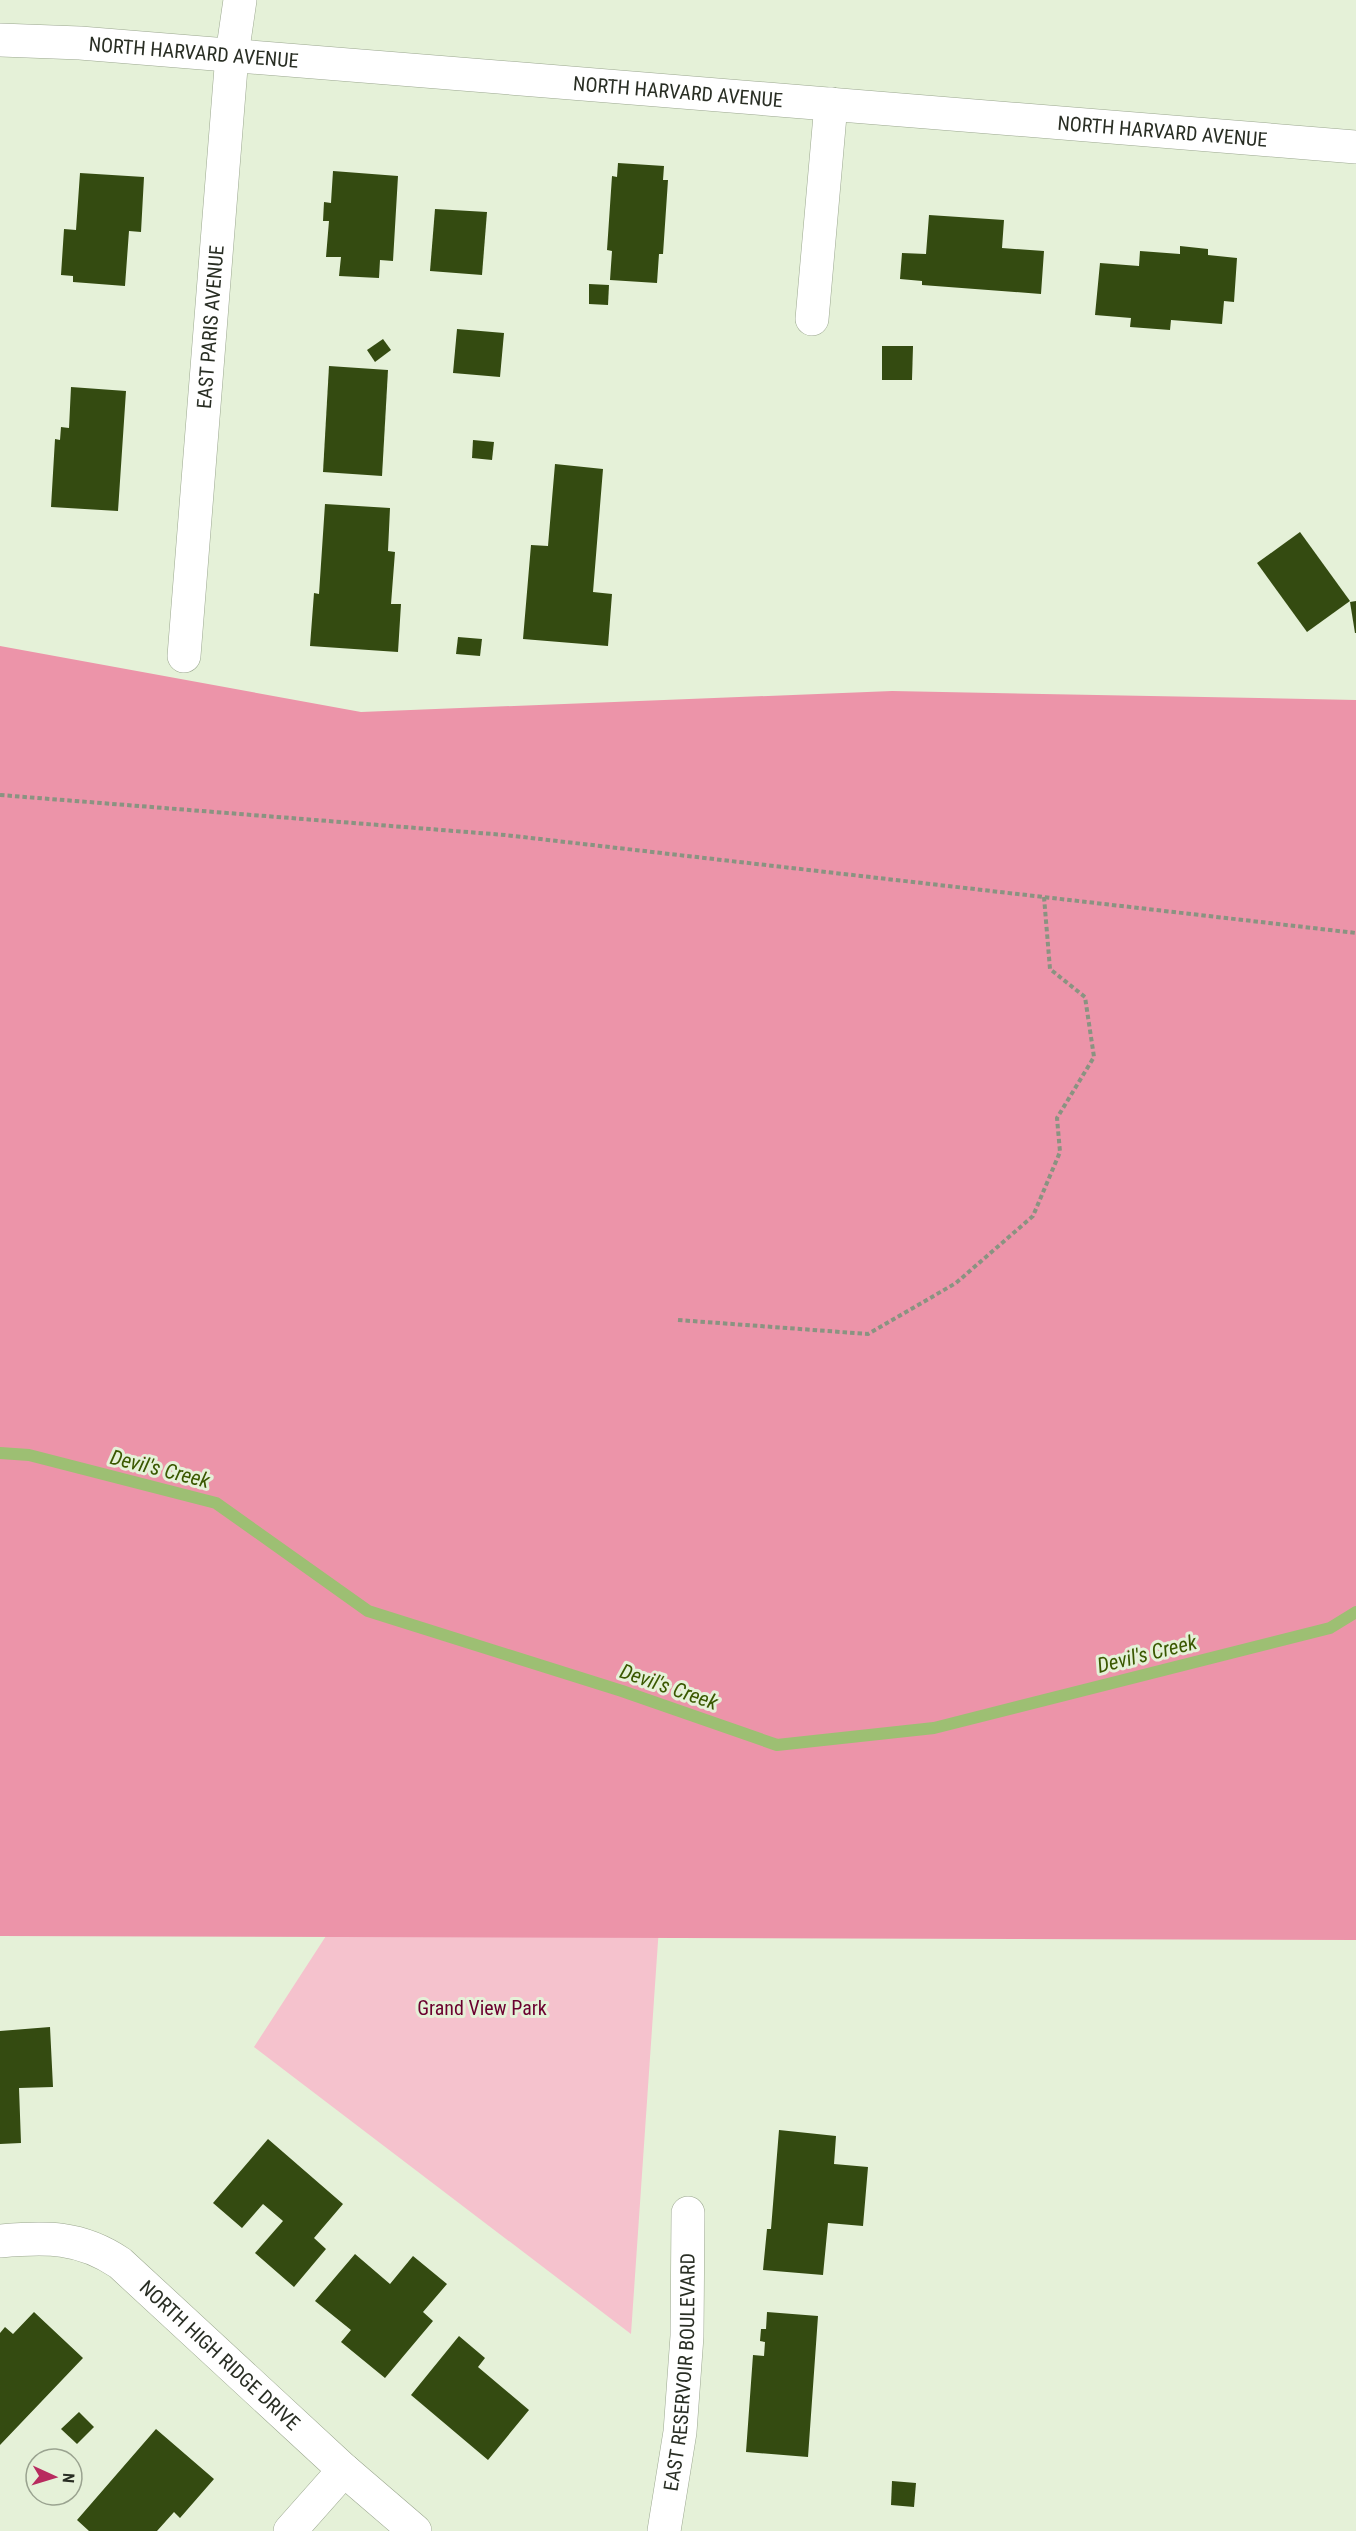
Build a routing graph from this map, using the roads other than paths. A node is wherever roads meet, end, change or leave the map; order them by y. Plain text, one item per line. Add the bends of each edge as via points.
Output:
1 (240, 0) edge
2 (0, 40) edge
3 (232, 56) junction
4 (831, 104) junction
5 (1356, 147) edge
6 (812, 319) dead end
7 (184, 656) dead end
8 (688, 2213) dead end
9 (0, 2241) edge
10 (344, 2470) junction
11 (290, 2531) edge
12 (415, 2531) edge
13 (664, 2531) edge

1 - 3 street, EAST PARIS AVENUE
2 - 3 street, NORTH HARVARD AVENUE
3 - 4 street, NORTH HARVARD AVENUE
3 - 7 street, EAST PARIS AVENUE
4 - 5 street, NORTH HARVARD AVENUE
4 - 6 street
8 - 13 street, EAST RESERVOIR BOULEVARD via 687,2336 680,2432
9 - 10 street, NORTH HIGH RIDGE DRIVE via 69,2241 95,2248 120,2263
10 - 11 street
10 - 12 street, NORTH HIGH RIDGE DRIVE

